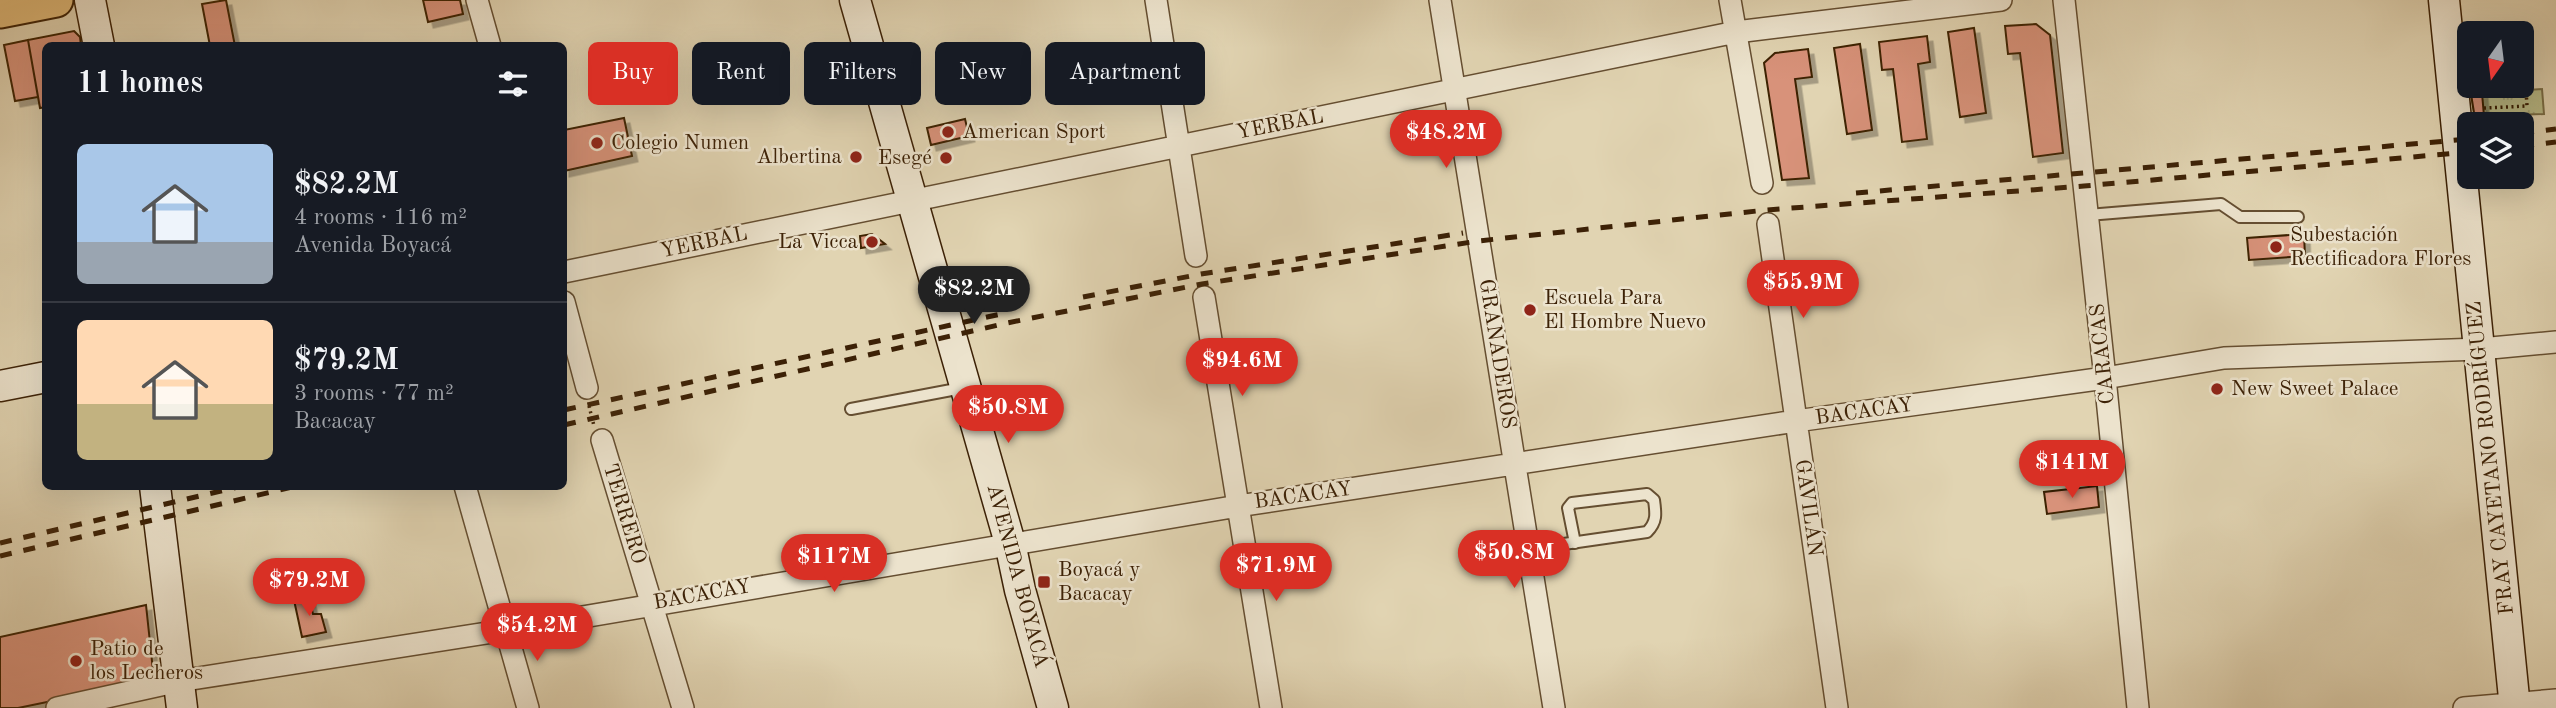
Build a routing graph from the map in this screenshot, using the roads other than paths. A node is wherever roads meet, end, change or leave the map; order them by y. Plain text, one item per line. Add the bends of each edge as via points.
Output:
1 (56, 0) edge
2 (90, 0) edge
3 (477, 0) edge
4 (855, 0) edge
5 (1156, 0) edge
6 (1440, 0) edge
7 (1730, 0) edge
8 (2001, 0) edge
9 (2064, 0) edge
10 (2444, 0) edge
11 (0, 11) edge
12 (1736, 32) junction
13 (98, 42) edge
14 (489, 42) edge
15 (1455, 91) junction
16 (1180, 145) junction
17 (1762, 183) dead end
18 (911, 201) junction
19 (2088, 215) junction
20 (2298, 217) dead end
21 (1768, 224) dead end
22 (1196, 256) dead end
23 (567, 271) edge
24 (1204, 297) dead end
25 (567, 313) edge
26 (2556, 342) edge
27 (2480, 349) junction
28 (42, 378) edge
29 (2105, 378) junction
30 (0, 386) edge
31 (965, 387) junction
32 (587, 388) dead end
33 (851, 409) dead end
34 (1796, 421) junction
35 (602, 440) dead end
36 (1516, 465) junction
37 (155, 490) edge
38 (467, 490) edge
39 (1238, 506) junction
40 (1575, 542) junction
41 (1010, 543) junction
42 (1529, 549) junction
43 (652, 604) junction
44 (506, 630) junction
45 (180, 695) edge
46 (2556, 700) edge
47 (2515, 706) edge
48 (57, 708) edge
49 (528, 708) edge
50 (683, 708) edge
51 (1053, 708) edge
52 (1271, 708) edge
53 (1554, 708) edge
54 (1837, 708) edge
55 (2138, 708) edge
56 (2465, 708) edge

1 - 11 main road
2 - 13 street
3 - 14 street
4 - 18 street, AVENIDA BOYACÁ
5 - 16 street
6 - 15 street, GRANADEROS
7 - 12 street
8 - 12 street, YERBAL
9 - 19 street, CARACAS
10 - 27 street, FRAY CAYETANO RODRÍGUEZ
12 - 15 street, YERBAL
12 - 17 street
15 - 16 street, YERBAL
15 - 36 street, GRANADEROS
16 - 18 street, YERBAL
16 - 22 street
18 - 23 street, YERBAL
18 - 31 street, AVENIDA BOYACÁ
19 - 20 lane via 2221,204 2240,217
19 - 29 street, CARACAS
21 - 34 street, GAVILÁN
24 - 39 street
25 - 32 street
26 - 27 street, BACACAY
27 - 29 street, BACACAY via 2224,358
27 - 47 street, FRAY CAYETANO RODRÍGUEZ
28 - 30 street
29 - 34 street, BACACAY
29 - 55 street, CARACAS
31 - 33 lane
31 - 41 street, AVENIDA BOYACÁ
34 - 36 street, BACACAY
34 - 54 street, GAVILÁN
35 - 43 street, TERRERO
36 - 39 street, BACACAY
36 - 42 street, GRANADEROS
37 - 45 street
38 - 44 street
39 - 41 street, BACACAY
39 - 52 street
40 - 40 lane via 1568,508 1572,503 1647,494 1654,500 1657,516 1647,532
40 - 42 lane
41 - 43 street, BACACAY
41 - 51 street, AVENIDA BOYACÁ
42 - 53 street, GRANADEROS
43 - 44 street, BACACAY
43 - 50 street, TERRERO
44 - 45 street, BACACAY
44 - 49 street
45 - 48 street, BACACAY
46 - 47 street
47 - 56 street

